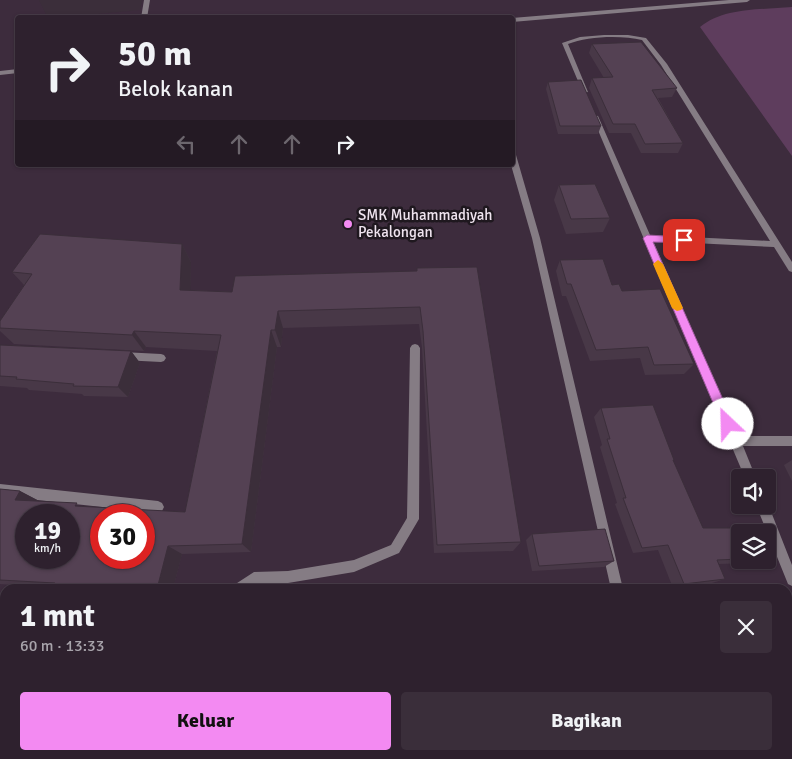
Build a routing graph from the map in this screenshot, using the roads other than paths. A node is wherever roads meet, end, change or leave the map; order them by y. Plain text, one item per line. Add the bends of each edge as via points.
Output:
1 (147, 0) edge
2 (747, 0) edge
3 (144, 15) edge
4 (515, 20) edge
5 (15, 71) edge
6 (0, 72) edge
7 (589, 102) edge
8 (593, 111) edge
9 (515, 165) edge
10 (647, 238) junction
11 (776, 244) junction
12 (792, 269) edge
13 (414, 348) dead end
14 (114, 356) edge
15 (161, 358) dead end
16 (792, 440) edge
17 (736, 441) junction
18 (747, 469) edge
19 (0, 490) edge
20 (158, 507) dead end
21 (766, 514) edge
22 (792, 580) edge
23 (245, 584) edge
24 (616, 584) edge

1 - 3 street
2 - 4 street
5 - 6 street
7 - 11 street via 565,43 574,39 644,39 664,64
8 - 10 street
9 - 24 street via 536,238
10 - 11 street
10 - 17 street
11 - 12 street
13 - 23 street via 413,519 395,549 354,566 288,577 254,578
14 - 15 street
16 - 17 street
17 - 18 street
19 - 20 street
21 - 22 street

